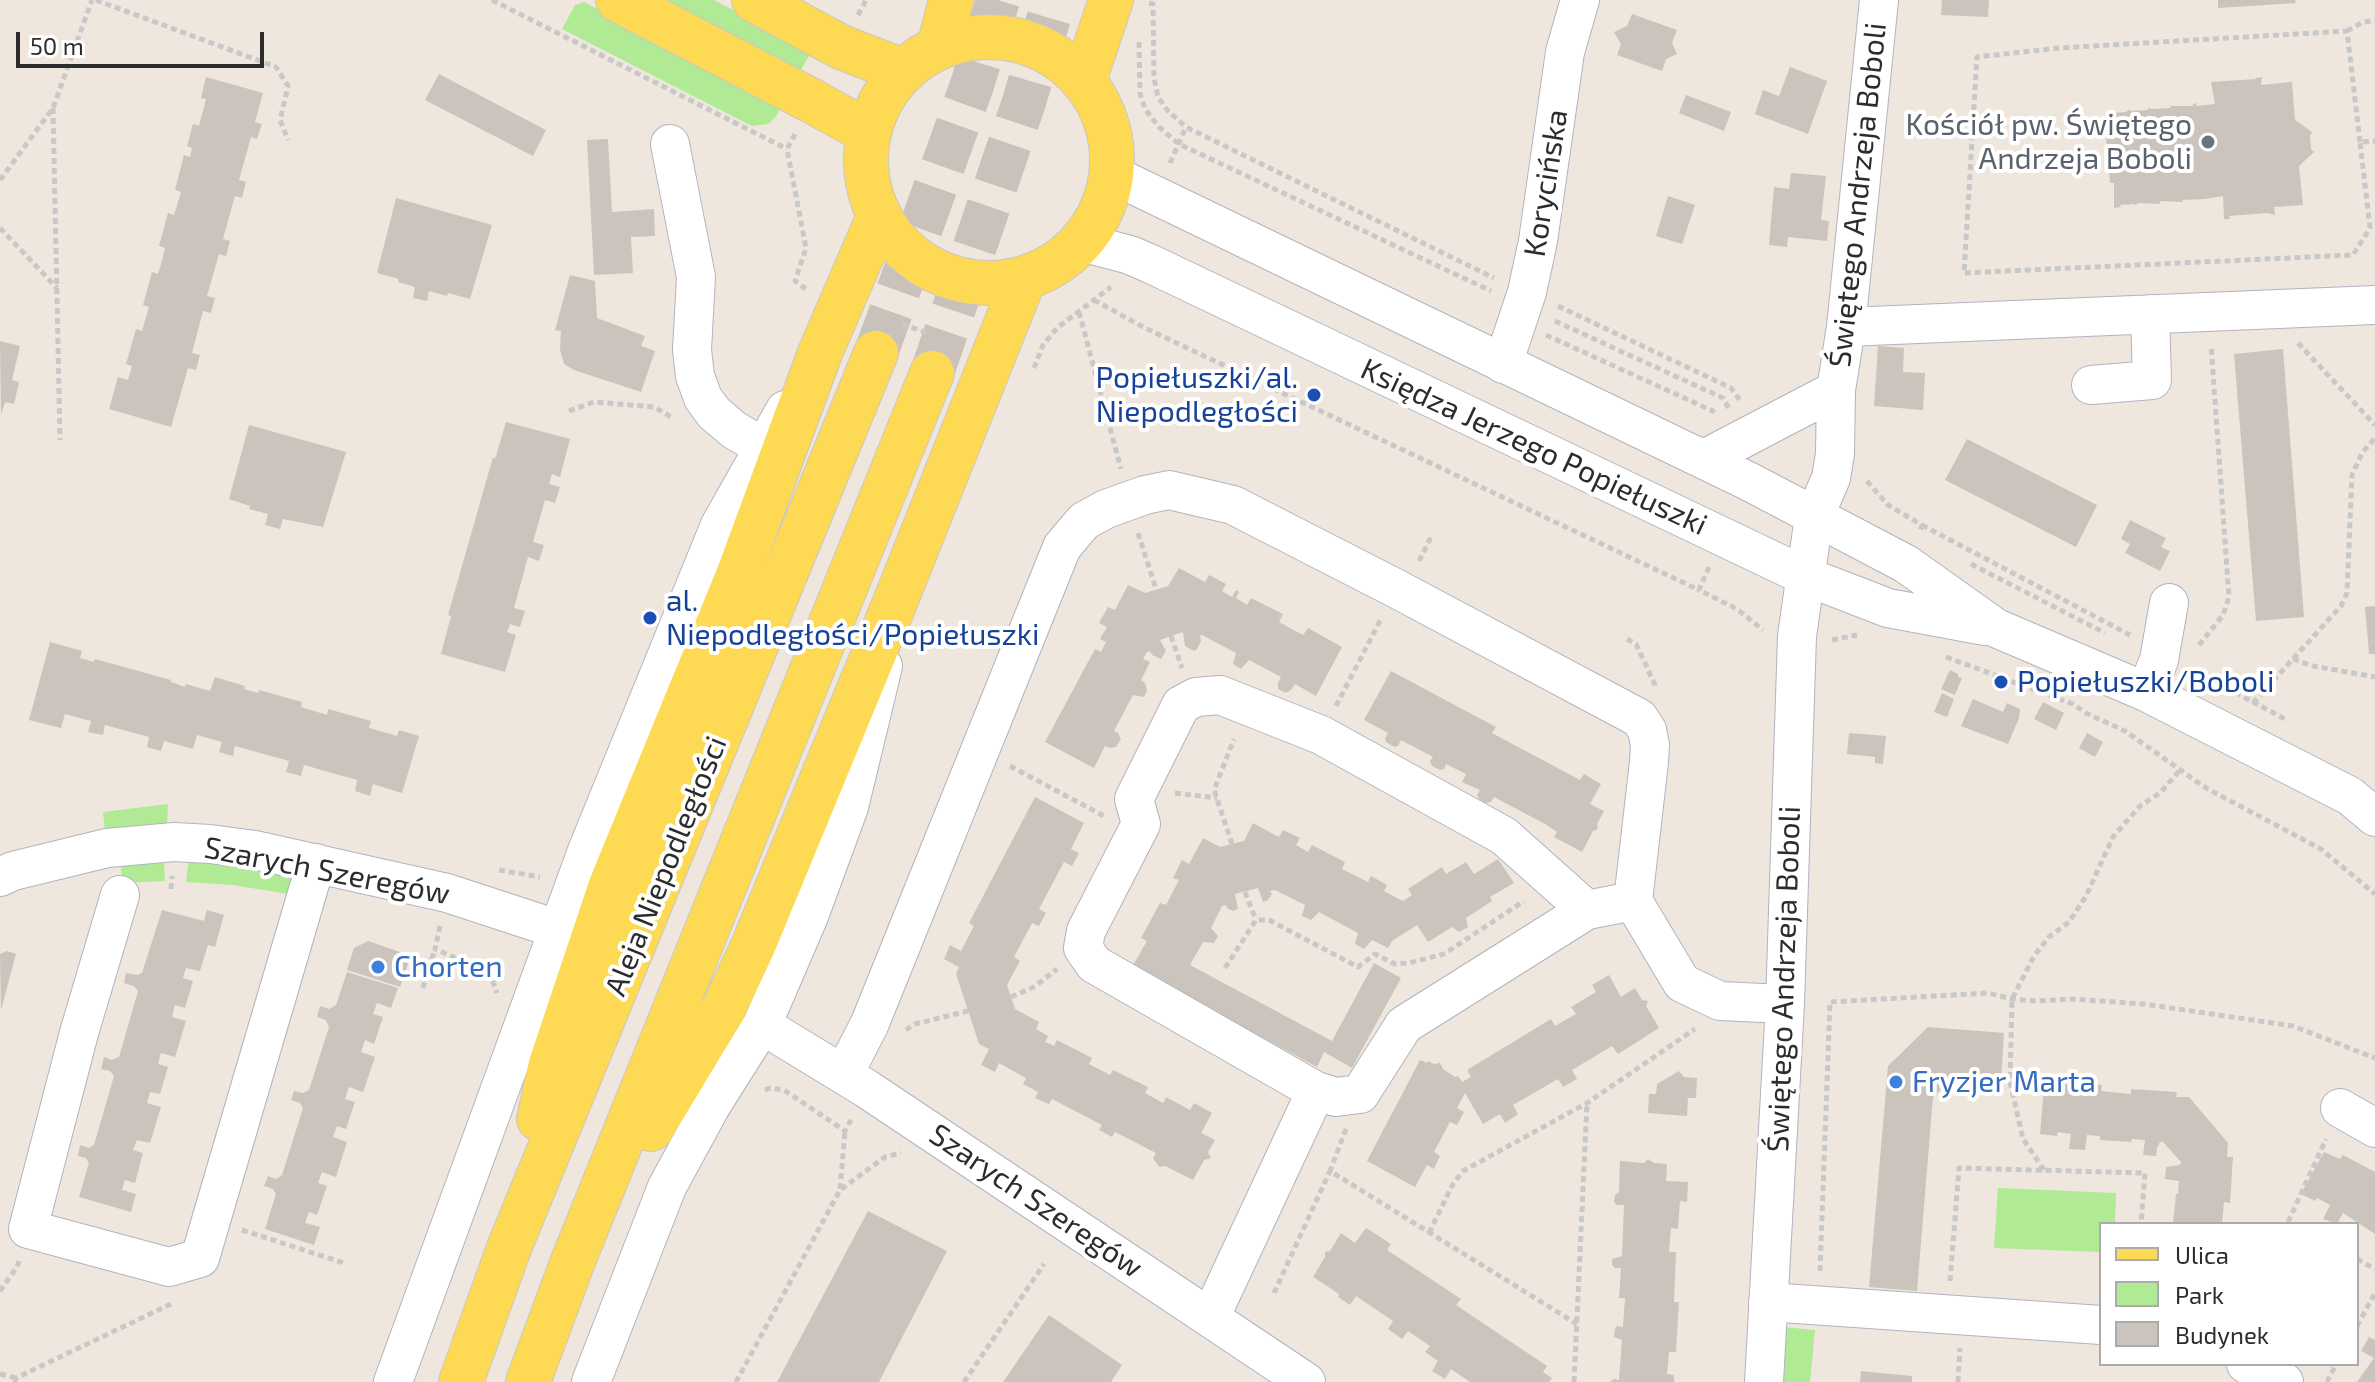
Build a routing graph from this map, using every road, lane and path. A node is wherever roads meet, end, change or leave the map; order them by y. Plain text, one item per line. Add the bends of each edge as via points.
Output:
1 (94, 0) edge
2 (492, 0) edge
3 (618, 0) edge
4 (754, 0) edge
5 (951, 0) edge
6 (1580, 0) edge
7 (1879, 0) edge
8 (1133, 3) edge
9 (2375, 21) edge
10 (2347, 31) junction
11 (939, 47) junction
12 (903, 71) junction
13 (1084, 81) junction
14 (53, 108) junction
15 (1186, 127) junction
16 (868, 132) junction
17 (288, 140) dead end
18 (2375, 141) edge
19 (2360, 142) junction
20 (670, 144) dead end
21 (1179, 144) junction
22 (1111, 174) junction
23 (0, 180) edge
24 (879, 216) junction
25 (0, 228) edge
26 (1081, 242) junction
27 (1024, 279) junction
28 (57, 289) junction
29 (842, 301) junction
30 (1529, 304) junction
31 (2375, 305) edge
32 (2269, 309) junction
33 (1079, 312) junction
34 (2208, 312) junction
35 (2150, 314) junction
36 (1846, 327) junction
37 (886, 337) joint
38 (820, 353) junction
39 (935, 355) joint
40 (993, 357) junction
41 (1503, 364) junction
42 (2091, 385) dead end
43 (1836, 390) junction
44 (569, 411) dead end
45 (677, 421) dead end
46 (1748, 422) junction
47 (2375, 425) edge
48 (2375, 438) edge
49 (60, 440) dead end
50 (763, 447) junction
51 (1704, 459) junction
52 (1129, 501) junction
53 (1814, 517) junction
54 (1964, 560) dead end
55 (1805, 576) junction
56 (1156, 589) dead end
57 (1397, 589) junction
58 (1699, 590) dead end
59 (896, 600) junction
60 (2169, 603) dead end
61 (1996, 628) junction
62 (1627, 639) dead end
63 (1938, 654) dead end
64 (2293, 659) junction
65 (2161, 675) junction
66 (2375, 677) edge
67 (1657, 688) dead end
68 (1246, 705) junction
69 (2248, 709) dead end
70 (1321, 735) junction
71 (980, 750) junction
72 (2180, 770) junction
73 (2375, 817) edge
74 (1136, 833) junction
75 (1232, 844) dead end
76 (316, 863) junction
77 (0, 877) edge
78 (1555, 881) junction
79 (1245, 892) dead end
80 (2375, 894) edge
81 (120, 895) dead end
82 (1633, 901) junction
83 (1587, 910) junction
84 (1256, 920) junction
85 (557, 929) junction
86 (1083, 948) junction
87 (435, 949) dead end
88 (1225, 968) dead end
89 (423, 988) dead end
90 (1011, 997) dead end
91 (2012, 999) junction
92 (1735, 1002) junction
93 (1785, 1004) junction
94 (968, 1011) dead end
95 (762, 1025) junction
96 (894, 1036) dead end
97 (2375, 1058) edge
98 (844, 1074) junction
99 (1316, 1091) junction
100 (1360, 1094) junction
101 (1587, 1103) junction
102 (2340, 1108) joint
103 (2375, 1128) edge
104 (845, 1131) dead end
105 (947, 1142) junction
106 (2044, 1170) junction
107 (1330, 1171) junction
108 (840, 1190) junction
109 (211, 1220) junction
110 (2141, 1222) edge
111 (2289, 1222) edge
112 (1429, 1233) junction
113 (509, 1248) junction
114 (200, 1258) junction
115 (573, 1261) junction
116 (344, 1263) dead end
117 (1044, 1264) dead end
118 (1274, 1293) dead end
119 (2375, 1293) edge
120 (1768, 1302) junction
121 (1828, 1306) junction
122 (1947, 1314) junction
123 (1210, 1318) junction
124 (2359, 1322) edge
125 (1577, 1324) junction
126 (2099, 1325) edge
127 (2250, 1366) edge
128 (0, 1374) edge
129 (16, 1380) edge
130 (393, 1382) edge
131 (461, 1382) edge
132 (528, 1382) edge
133 (591, 1382) edge
134 (736, 1382) edge
135 (964, 1382) edge
136 (1306, 1382) edge
137 (1574, 1382) edge
138 (1764, 1382) edge
139 (2284, 1382) edge

1 - 14 path
1 - 17 path via 276,67 288,86 280,120
2 - 29 path via 787,149 806,248 795,281
3 - 16 main road
4 - 12 main road via 841,47
5 - 11 main road
6 - 30 street, Korycińska via 1565,52
7 - 36 street, Świętego Andrzeja Boboli
8 - 13 main road
8 - 15 path via 1158,97
8 - 21 path via 1145,109
9 - 10 path
10 - 19 path
10 - 19 path via 1977,57 1964,273 2353,255 2370,228
11 - 12 main road
11 - 13 main road via 970,38 1002,37 1033,44 1061,59
12 - 16 main road via 881,99
13 - 22 main road via 1102,109 1111,141
14 - 23 path
14 - 28 path
15 - 21 path
15 - 30 path via 1513,287
16 - 24 main road via 865,161
18 - 19 path
20 - 50 street via 696,277 695,376 714,413
21 - 30 path
22 - 26 main road via 1101,210
22 - 41 street, Księdza Jerzego Popiełuszki
24 - 27 main road via 899,244 925,266 956,279
24 - 29 main road
25 - 28 path
26 - 27 main road via 1064,258
26 - 55 street, Księdza Jerzego Popiełuszki via 1151,264
27 - 40 main road
28 - 49 path
29 - 38 main road
30 - 41 street, Korycińska
30 - 46 path via 1723,398
30 - 46 path via 1731,388
30 - 46 path via 1537,331 1707,410
31 - 32 street
32 - 34 street
32 - 47 path
33 - 40 path via 1043,345 1031,373
33 - 52 path
33 - 58 path via 1094,300
34 - 35 street
34 - 65 path via 2229,597 2223,615
35 - 36 street
35 - 42 street via 2152,380
36 - 43 street, Świętego Andrzeja Boboli
37 - 39 path
37 - 113 main road, Aleja Niepodległości
38 - 50 street
38 - 113 main road via 739,573 611,885 551,1064
39 - 115 main road, Aleja Niepodległości
40 - 59 main road
41 - 51 street, Księdza Jerzego Popiełuszki
43 - 46 street, Świętego Andrzeja Boboli
43 - 53 street, Świętego Andrzeja Boboli via 1806,471
44 - 45 path via 594,402 654,407
46 - 51 street, Świętego Andrzeja Boboli
48 - 64 path via 2352,475 2347,593
50 - 85 street via 720,525
51 - 53 street, Księdza Jerzego Popiełuszki
52 - 56 path
52 - 57 street via 1169,490 1233,505
52 - 71 street via 1084,521 1062,547
53 - 55 street, Świętego Andrzeja Boboli
53 - 61 street, Księdza Jerzego Popiełuszki via 1906,564
54 - 65 path
55 - 61 street, Księdza Jerzego Popiełuszki via 1888,608
55 - 93 street, Świętego Andrzeja Boboli via 1797,636
57 - 70 path
57 - 82 street via 1639,718 1650,745
59 - 95 street via 849,807
59 - 115 main road via 723,1010
60 - 65 street
61 - 65 street, Księdza Jerzego Popiełuszki
62 - 67 path via 1636,644
63 - 72 path via 2073,704 2125,731
64 - 66 path
64 - 69 path
65 - 73 street, Księdza Jerzego Popiełuszki
68 - 70 street
68 - 74 street via 1220,695 1196,697 1181,705 1134,799 1141,824
68 - 75 path via 1214,790
70 - 78 street via 1504,836
71 - 74 path
71 - 98 street via 870,1023
72 - 80 path via 2321,849
72 - 91 path via 2113,837 2086,896 2069,922 2034,956
74 - 86 street via 1086,931
76 - 77 street, Szarych Szeregów via 174,842 107,848
76 - 85 street, Szarych Szeregów via 447,893
76 - 109 street
78 - 83 street
78 - 84 path via 1444,954 1409,963 1395,964 1375,954 1358,967 1269,920
79 - 84 path
81 - 114 street via 28,1229 169,1267
82 - 83 street
82 - 92 street via 1682,983 1720,1001
83 - 100 street via 1404,1025
84 - 88 path
85 - 130 street
86 - 90 path via 1034,987
86 - 99 street via 1094,964
87 - 89 path
91 - 97 path via 2144,1004 2293,1026
91 - 106 path via 2010,1082 2023,1139
91 - 121 path via 1988,993 1830,1002 1819,1289
92 - 93 street
92 - 101 path
93 - 120 street, Świętego Andrzeja Boboli
94 - 96 path via 915,1024
95 - 98 street, Szarych Szeregów
95 - 133 street via 667,1187
98 - 105 street, Szarych Szeregów
99 - 100 street via 1336,1097
99 - 123 street
100 - 107 path
101 - 112 path via 1463,1171
101 - 125 path
102 - 103 street
102 - 111 path
104 - 108 path
105 - 108 path via 885,1157
105 - 123 street, Szarych Szeregów
106 - 110 path via 2145,1173
106 - 122 path via 1959,1168
107 - 112 path
107 - 118 path
108 - 134 path
109 - 114 street
109 - 116 path
112 - 125 path
113 - 131 main road, Aleja Niepodległości
114 - 129 path via 176,1302
115 - 132 main road, Aleja Niepodległości
117 - 135 path
119 - 124 path
120 - 121 street
120 - 138 street, Świętego Andrzeja Boboli
121 - 122 street
122 - 126 street
123 - 136 street, Szarych Szeregów
125 - 137 path
127 - 139 street
128 - 129 path

